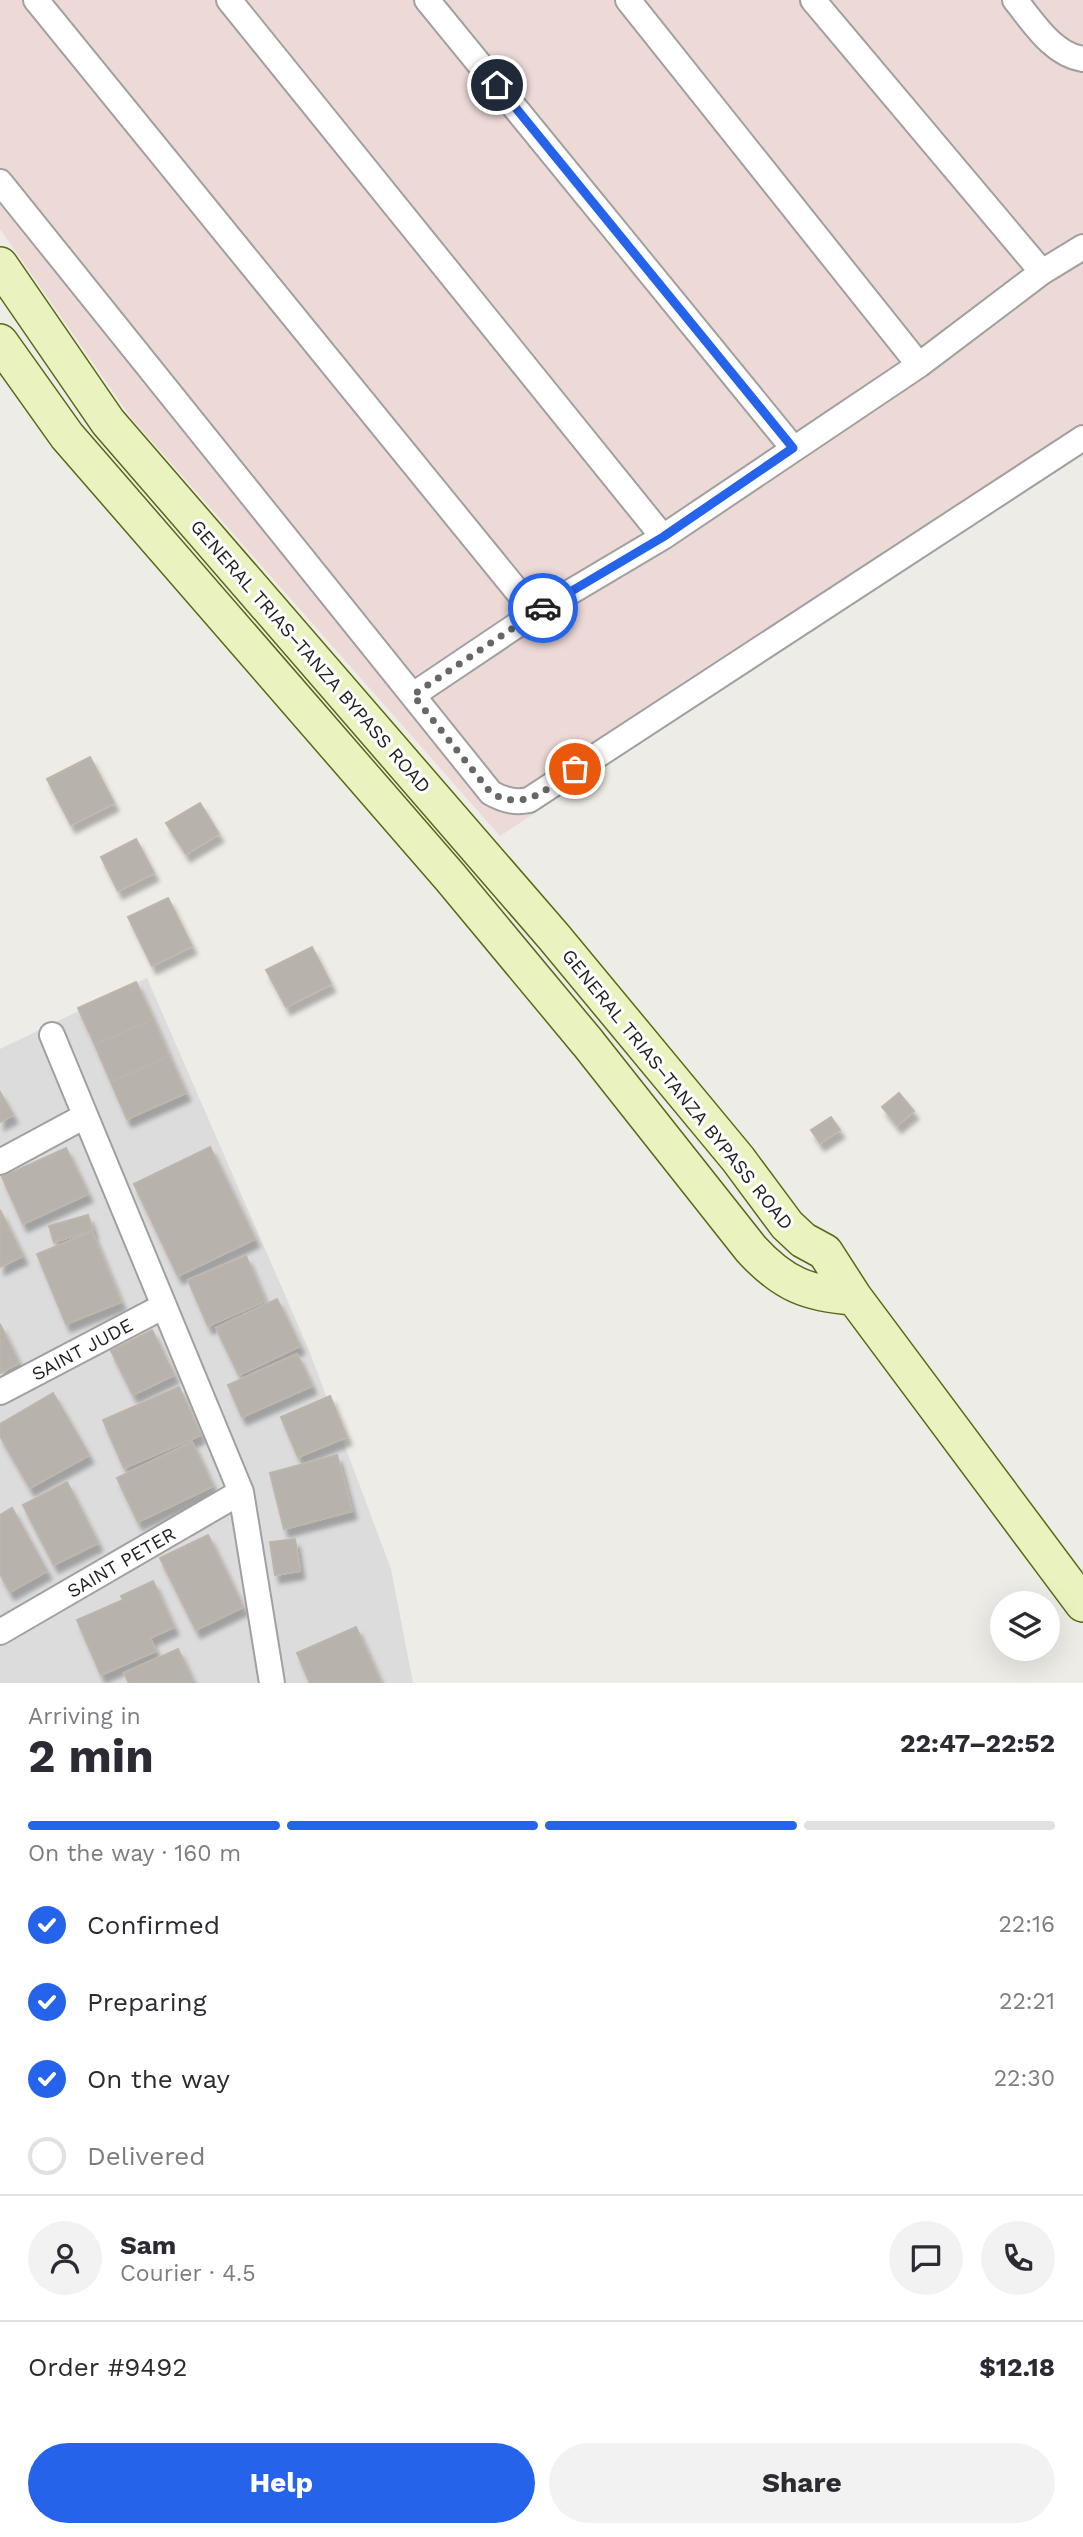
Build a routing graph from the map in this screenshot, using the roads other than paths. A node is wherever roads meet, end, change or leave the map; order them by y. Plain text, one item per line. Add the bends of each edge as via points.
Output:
1 (36, 0) edge
2 (229, 0) edge
3 (427, 0) edge
4 (628, 0) edge
5 (813, 0) edge
6 (1015, 0) edge
7 (1083, 59) edge
8 (0, 182) edge
9 (1083, 247) edge
10 (0, 265) edge
11 (1042, 272) junction
12 (0, 342) edge
13 (919, 365) junction
14 (1083, 438) edge
15 (793, 448) junction
16 (663, 537) junction
17 (535, 613) junction
18 (413, 695) junction
19 (52, 1035) dead end
20 (85, 1116) junction
21 (0, 1162) edge
22 (854, 1297) junction
23 (164, 1306) junction
24 (0, 1392) edge
25 (241, 1492) junction
26 (1083, 1604) edge
27 (0, 1632) edge
28 (272, 1683) edge

1 - 17 street
2 - 16 street
3 - 15 street
4 - 13 street
5 - 11 street
6 - 7 street via 1068,57
8 - 18 street
9 - 11 street
10 - 22 main road, GENERAL TRIAS–TANZA BYPASS ROAD via 108,422 545,926 787,1225 825,1252
11 - 13 street
12 - 22 main road, GENERAL TRIAS–TANZA BYPASS ROAD via 68,436 450,877 751,1249 770,1269 799,1287 821,1295
13 - 15 street
14 - 18 street via 529,800 511,801 491,793
15 - 16 street
16 - 17 street
17 - 18 street
19 - 20 street
20 - 21 street
20 - 23 street
22 - 26 main road
23 - 24 street, SAINT JUDE
23 - 25 street
25 - 27 street, SAINT PETER
25 - 28 street

